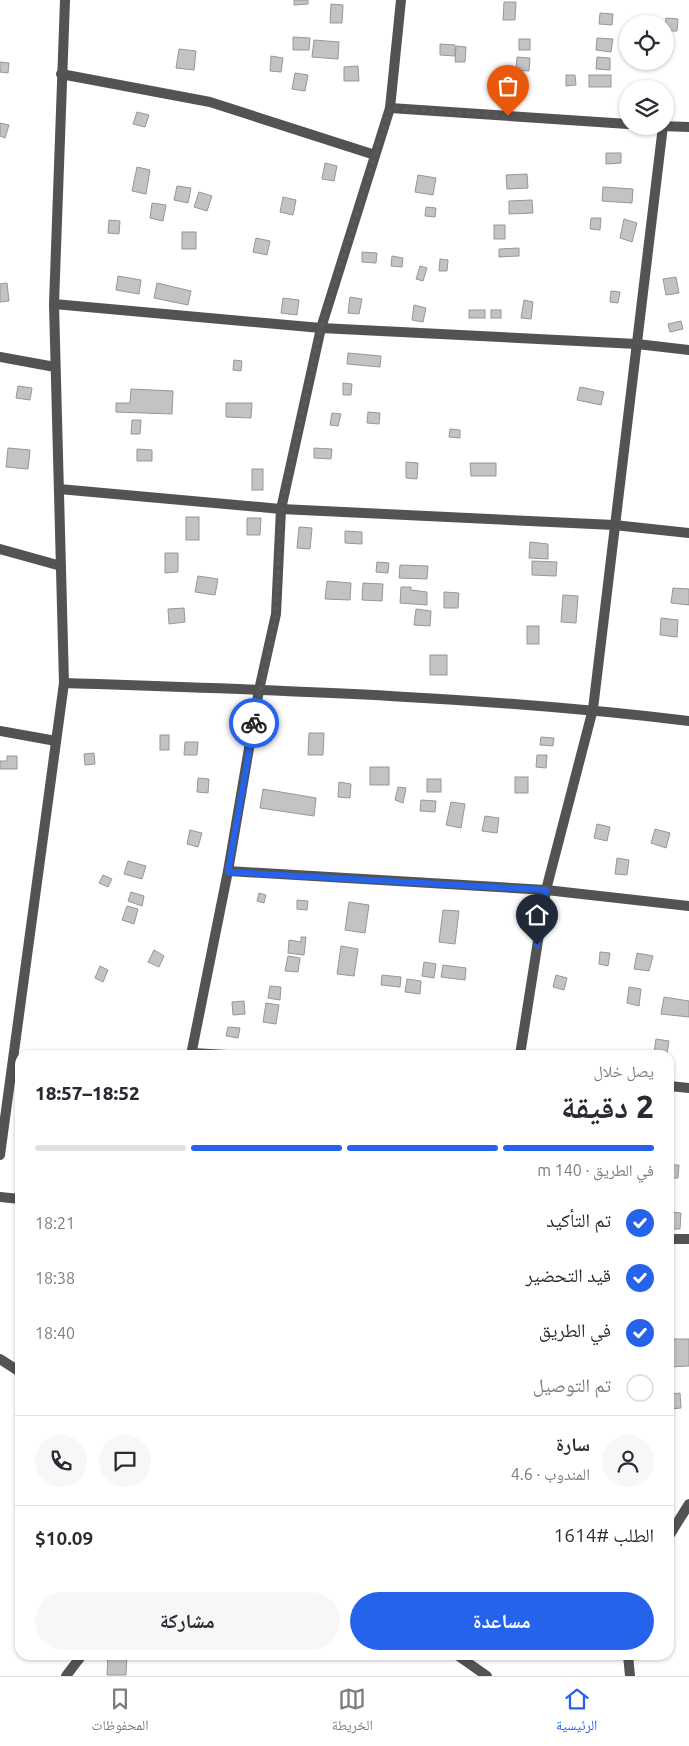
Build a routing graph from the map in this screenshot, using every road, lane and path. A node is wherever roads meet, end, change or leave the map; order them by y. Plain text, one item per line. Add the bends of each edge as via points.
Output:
1 (65, 0) edge
2 (401, 0) edge
3 (61, 74) junction
4 (390, 108) junction
5 (619, 123) edge
6 (674, 126) edge
7 (689, 127) edge
8 (661, 135) edge
9 (375, 155) junction
10 (54, 304) junction
11 (321, 328) junction
12 (637, 344) junction
13 (689, 350) edge
14 (0, 357) edge
15 (55, 367) junction
16 (58, 490) junction
17 (281, 509) junction
18 (614, 525) junction
19 (689, 533) edge
20 (0, 550) edge
21 (61, 566) junction
22 (64, 683) junction
23 (259, 690) junction
24 (593, 709) junction
25 (689, 721) edge
26 (0, 731) edge
27 (56, 741) junction
28 (228, 872) junction
29 (546, 890) junction
30 (689, 906) edge
31 (193, 1050) edge
32 (521, 1050) edge
33 (674, 1086) edge
34 (689, 1088) edge
35 (0, 1155) edge
36 (0, 1197) edge
37 (15, 1198) edge
38 (689, 1238) edge
39 (674, 1239) edge
40 (0, 1359) edge
41 (15, 1369) edge
42 (689, 1504) edge
43 (674, 1528) edge
44 (78, 1660) edge
45 (464, 1660) edge
46 (628, 1660) edge
47 (66, 1676) edge
48 (487, 1676) edge
49 (630, 1676) edge

1 - 3 street
2 - 4 street
3 - 9 street via 210,102
3 - 10 street
4 - 5 street
4 - 9 street
6 - 7 street
8 - 12 street
9 - 11 street
10 - 11 street
10 - 15 street
11 - 12 street
11 - 17 street
12 - 13 street
12 - 18 street
14 - 15 street
15 - 16 street
16 - 17 street
16 - 21 street
17 - 18 street
17 - 23 street via 276,614
18 - 19 street
18 - 24 street
20 - 21 street
21 - 22 street
22 - 23 street
22 - 27 street
23 - 24 street
23 - 28 street
24 - 25 street
24 - 29 street
26 - 27 street
27 - 35 street
28 - 29 street
28 - 31 street
29 - 30 street
29 - 32 street
33 - 34 street
36 - 37 street
38 - 39 street
40 - 41 street
42 - 43 street
44 - 47 street
45 - 48 street
46 - 49 street

